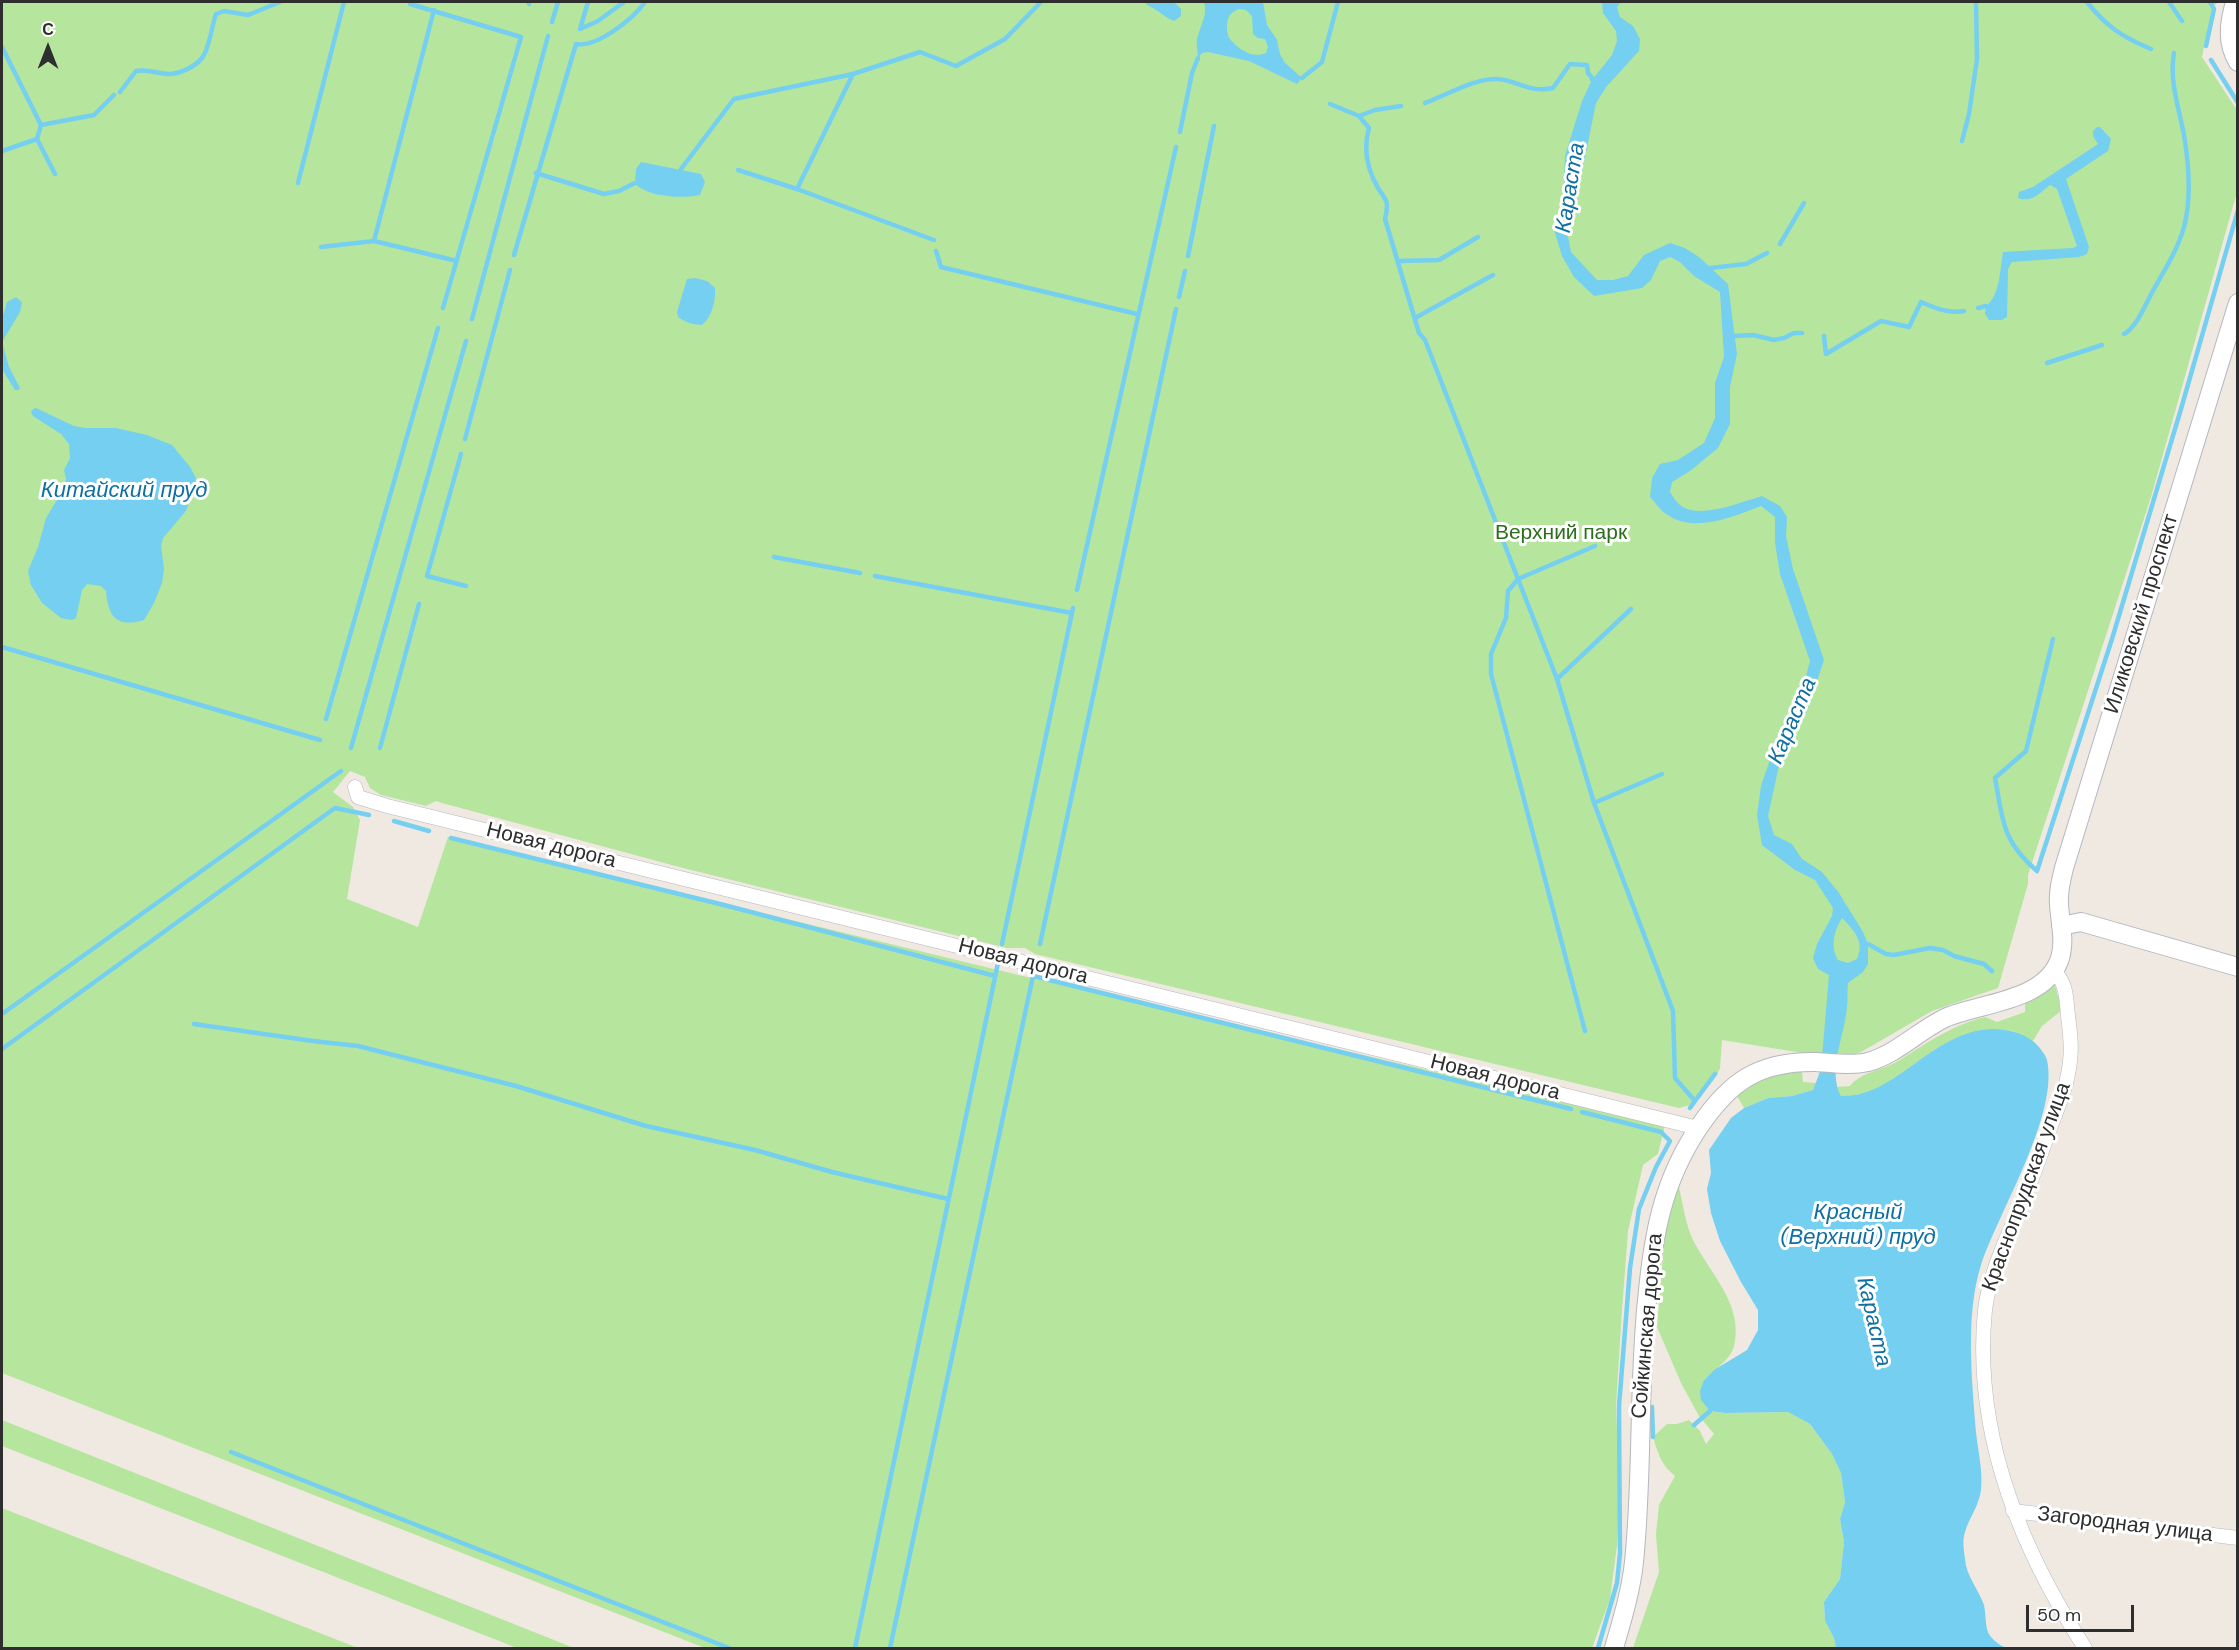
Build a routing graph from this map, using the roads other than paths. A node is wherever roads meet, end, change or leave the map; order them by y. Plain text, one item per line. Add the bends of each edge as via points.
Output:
1 (2235, 2) edge
2 (2238, 62) edge
3 (2238, 303) edge
4 (355, 787) dead end
5 (2061, 926) junction
6 (2238, 967) edge
7 (2054, 970) junction
8 (1698, 1128) junction
9 (2013, 1512) junction
10 (2238, 1538) edge
11 (1614, 1648) edge
12 (2085, 1648) edge

1 - 2 main road via 2229,36
3 - 5 main road, Иликовский проспект via 2064,868 2059,891
4 - 8 street, Новая дорога via 358,797 387,806
5 - 6 main road via 2080,922
5 - 7 main road via 2061,955
7 - 8 main road, Сойкинская дорога via 2024,993 1946,1018 1877,1059 1857,1064 1778,1064 1746,1077 1716,1104
7 - 9 street, Краснопрудская улица via 2064,982 2070,1063 2061,1099 1998,1262 1985,1309 1986,1400
8 - 11 main road, Сойкинская дорога via 1677,1164 1655,1232 1641,1362 1634,1563
9 - 10 street, Загородная улица
9 - 12 street, Краснопрудская улица via 2049,1589

